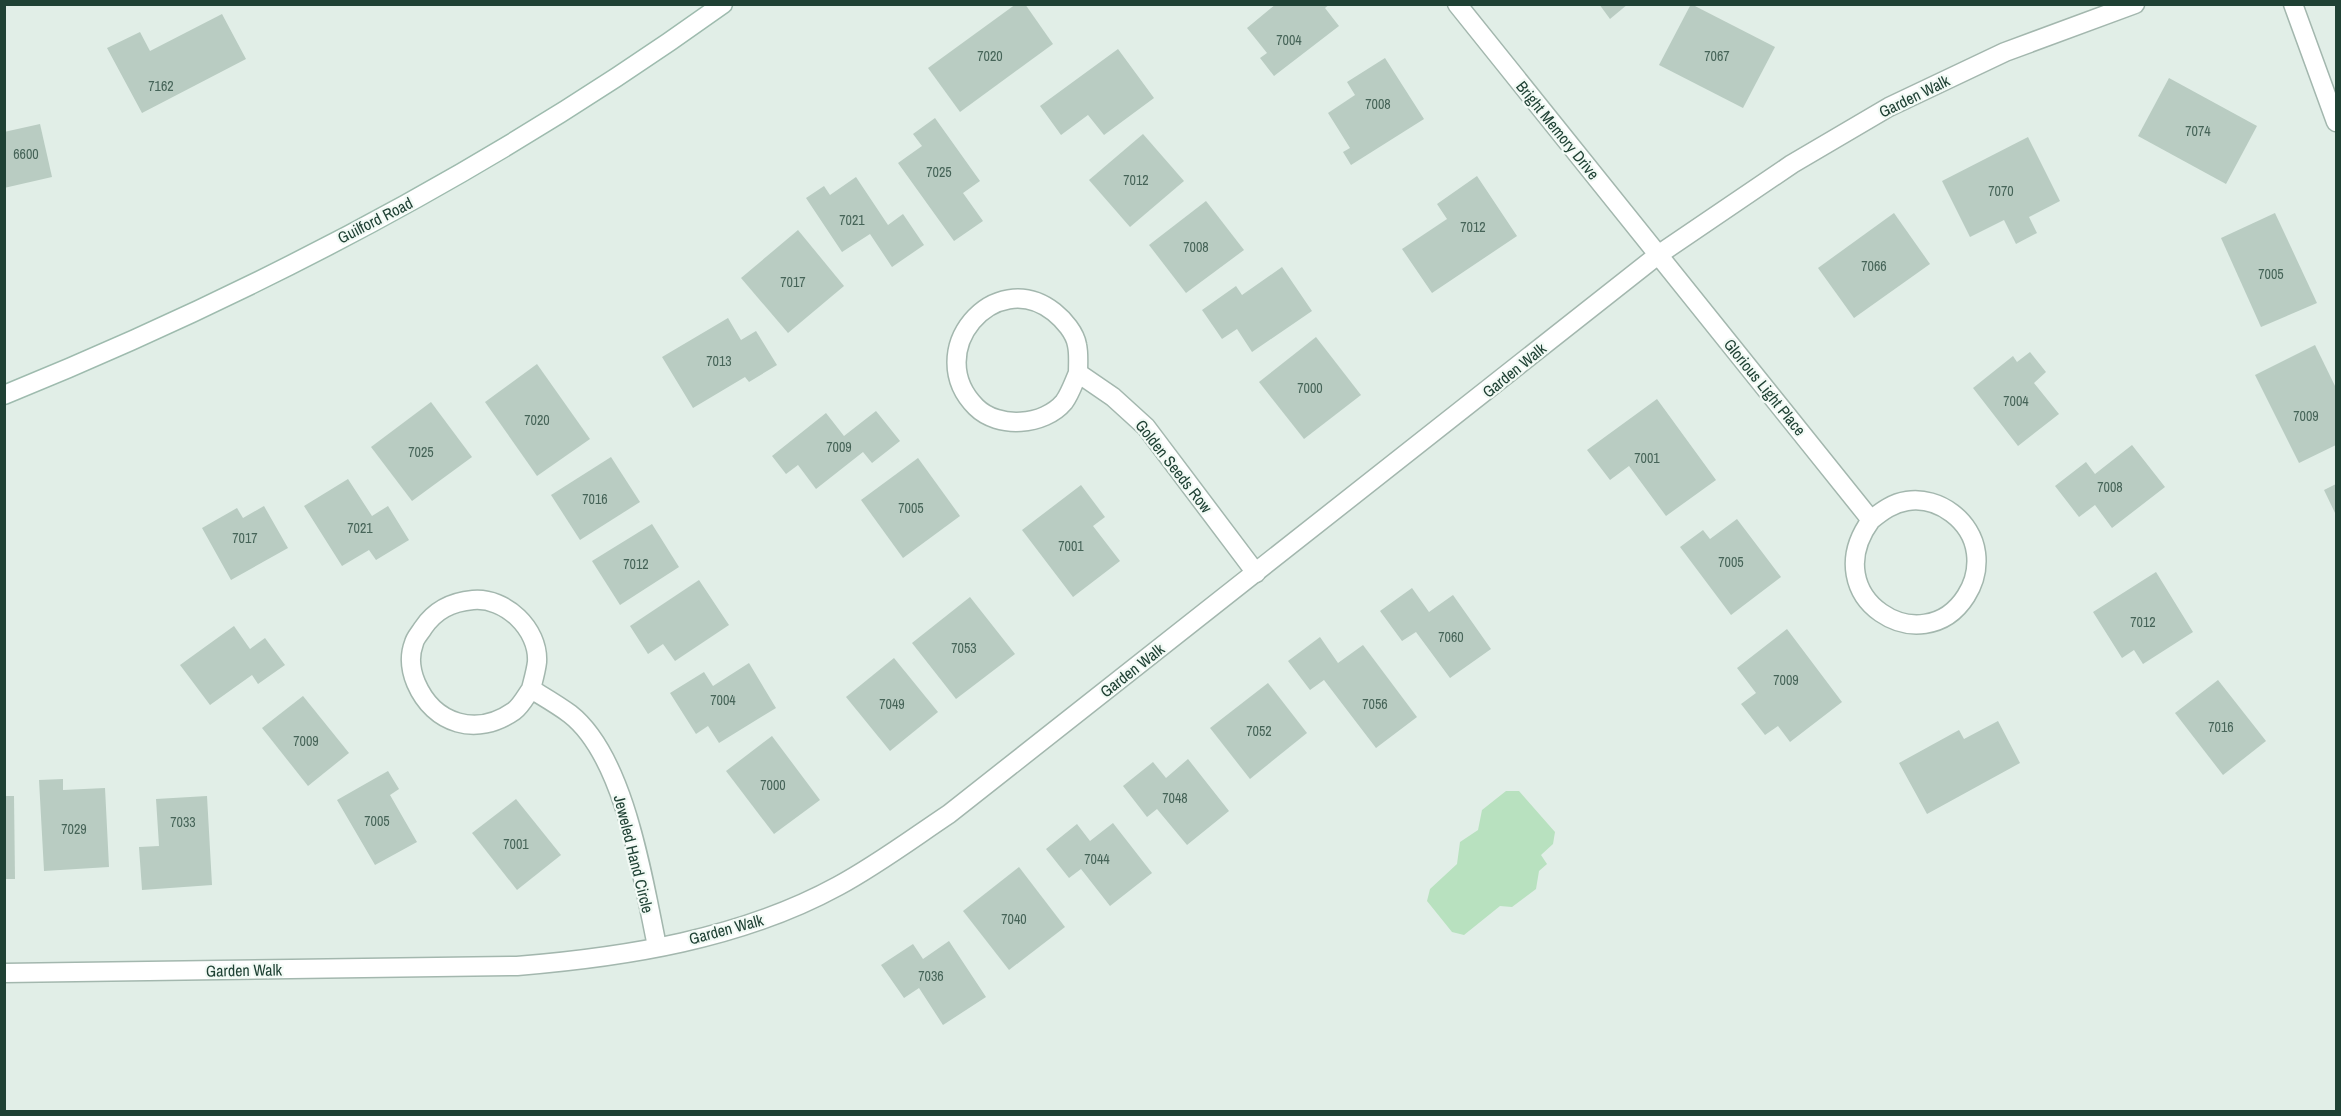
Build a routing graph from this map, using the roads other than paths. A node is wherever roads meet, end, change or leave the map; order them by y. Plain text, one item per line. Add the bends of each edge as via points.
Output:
1 (723, 4) edge
2 (1457, 4) edge
3 (2135, 4) edge
4 (2293, 4) edge
5 (2337, 122) edge
6 (1658, 255) junction
7 (1078, 373) junction
8 (4, 395) edge
9 (1871, 520) junction
10 (1256, 573) junction
11 (531, 689) junction
12 (657, 946) junction
13 (4, 973) edge

1 - 8 street, Guilford Road via 615,79 427,194 236,292
2 - 6 street, Bright Memory Drive
3 - 6 street, Garden Walk via 2005,52 1889,107 1792,164
4 - 5 street
6 - 9 street, Glorious Light Place
6 - 10 street, Garden Walk
7 - 7 street via 1063,402 1045,416 1019,422 998,420 977,408 960,385 956,357 962,333 977,314 999,302 1025,300 1046,306 1065,320 1077,344
7 - 10 street, Golden Seeds Row via 1146,427
9 - 9 street via 1860,536 1854,570 1862,595 1878,612 1894,620 1918,624 1941,619 1960,605 1973,585 1978,564 1975,545 1964,524 1949,510 1932,502 1908,501 1888,507
10 - 12 street, Garden Walk via 949,814 838,886 778,914 723,932
11 - 11 street via 537,662 534,640 521,620 503,606 482,599 455,602 431,616 413,644 411,670 424,701 445,718 464,724 491,723 515,710
11 - 12 street, Jeweled Hand Circle via 571,715 613,774 629,822
12 - 13 street, Garden Walk via 594,960 518,966

